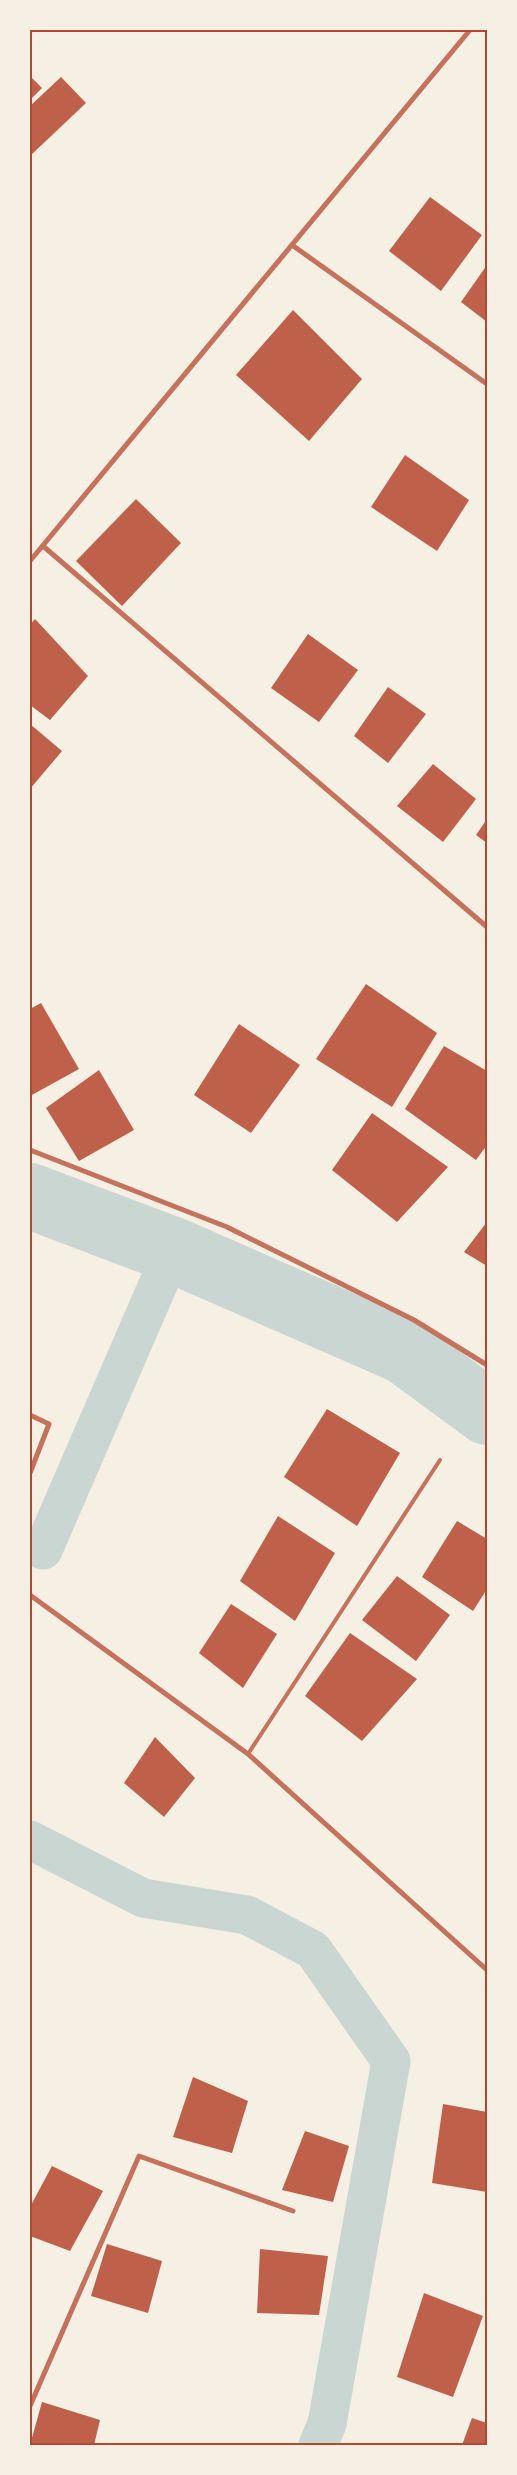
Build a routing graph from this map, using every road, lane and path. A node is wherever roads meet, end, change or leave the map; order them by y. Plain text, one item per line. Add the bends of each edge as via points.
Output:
1 (470, 30) edge
2 (292, 245) junction
3 (487, 384) edge
4 (43, 546) junction
5 (30, 561) edge
6 (487, 927) edge
7 (30, 1150) edge
8 (487, 1365) edge
9 (30, 1414) edge
10 (440, 1460) dead end
11 (30, 1473) edge
12 (30, 1595) edge
13 (248, 1754) junction
14 (487, 1970) edge
15 (293, 2211) dead end
16 (30, 2406) edge

1 - 2 street
2 - 3 street
2 - 4 street
4 - 5 street
4 - 6 street
7 - 8 street via 226,1227 414,1320
9 - 11 street via 49,1424
10 - 13 lane
12 - 13 street
13 - 14 street
15 - 16 street via 139,2156

